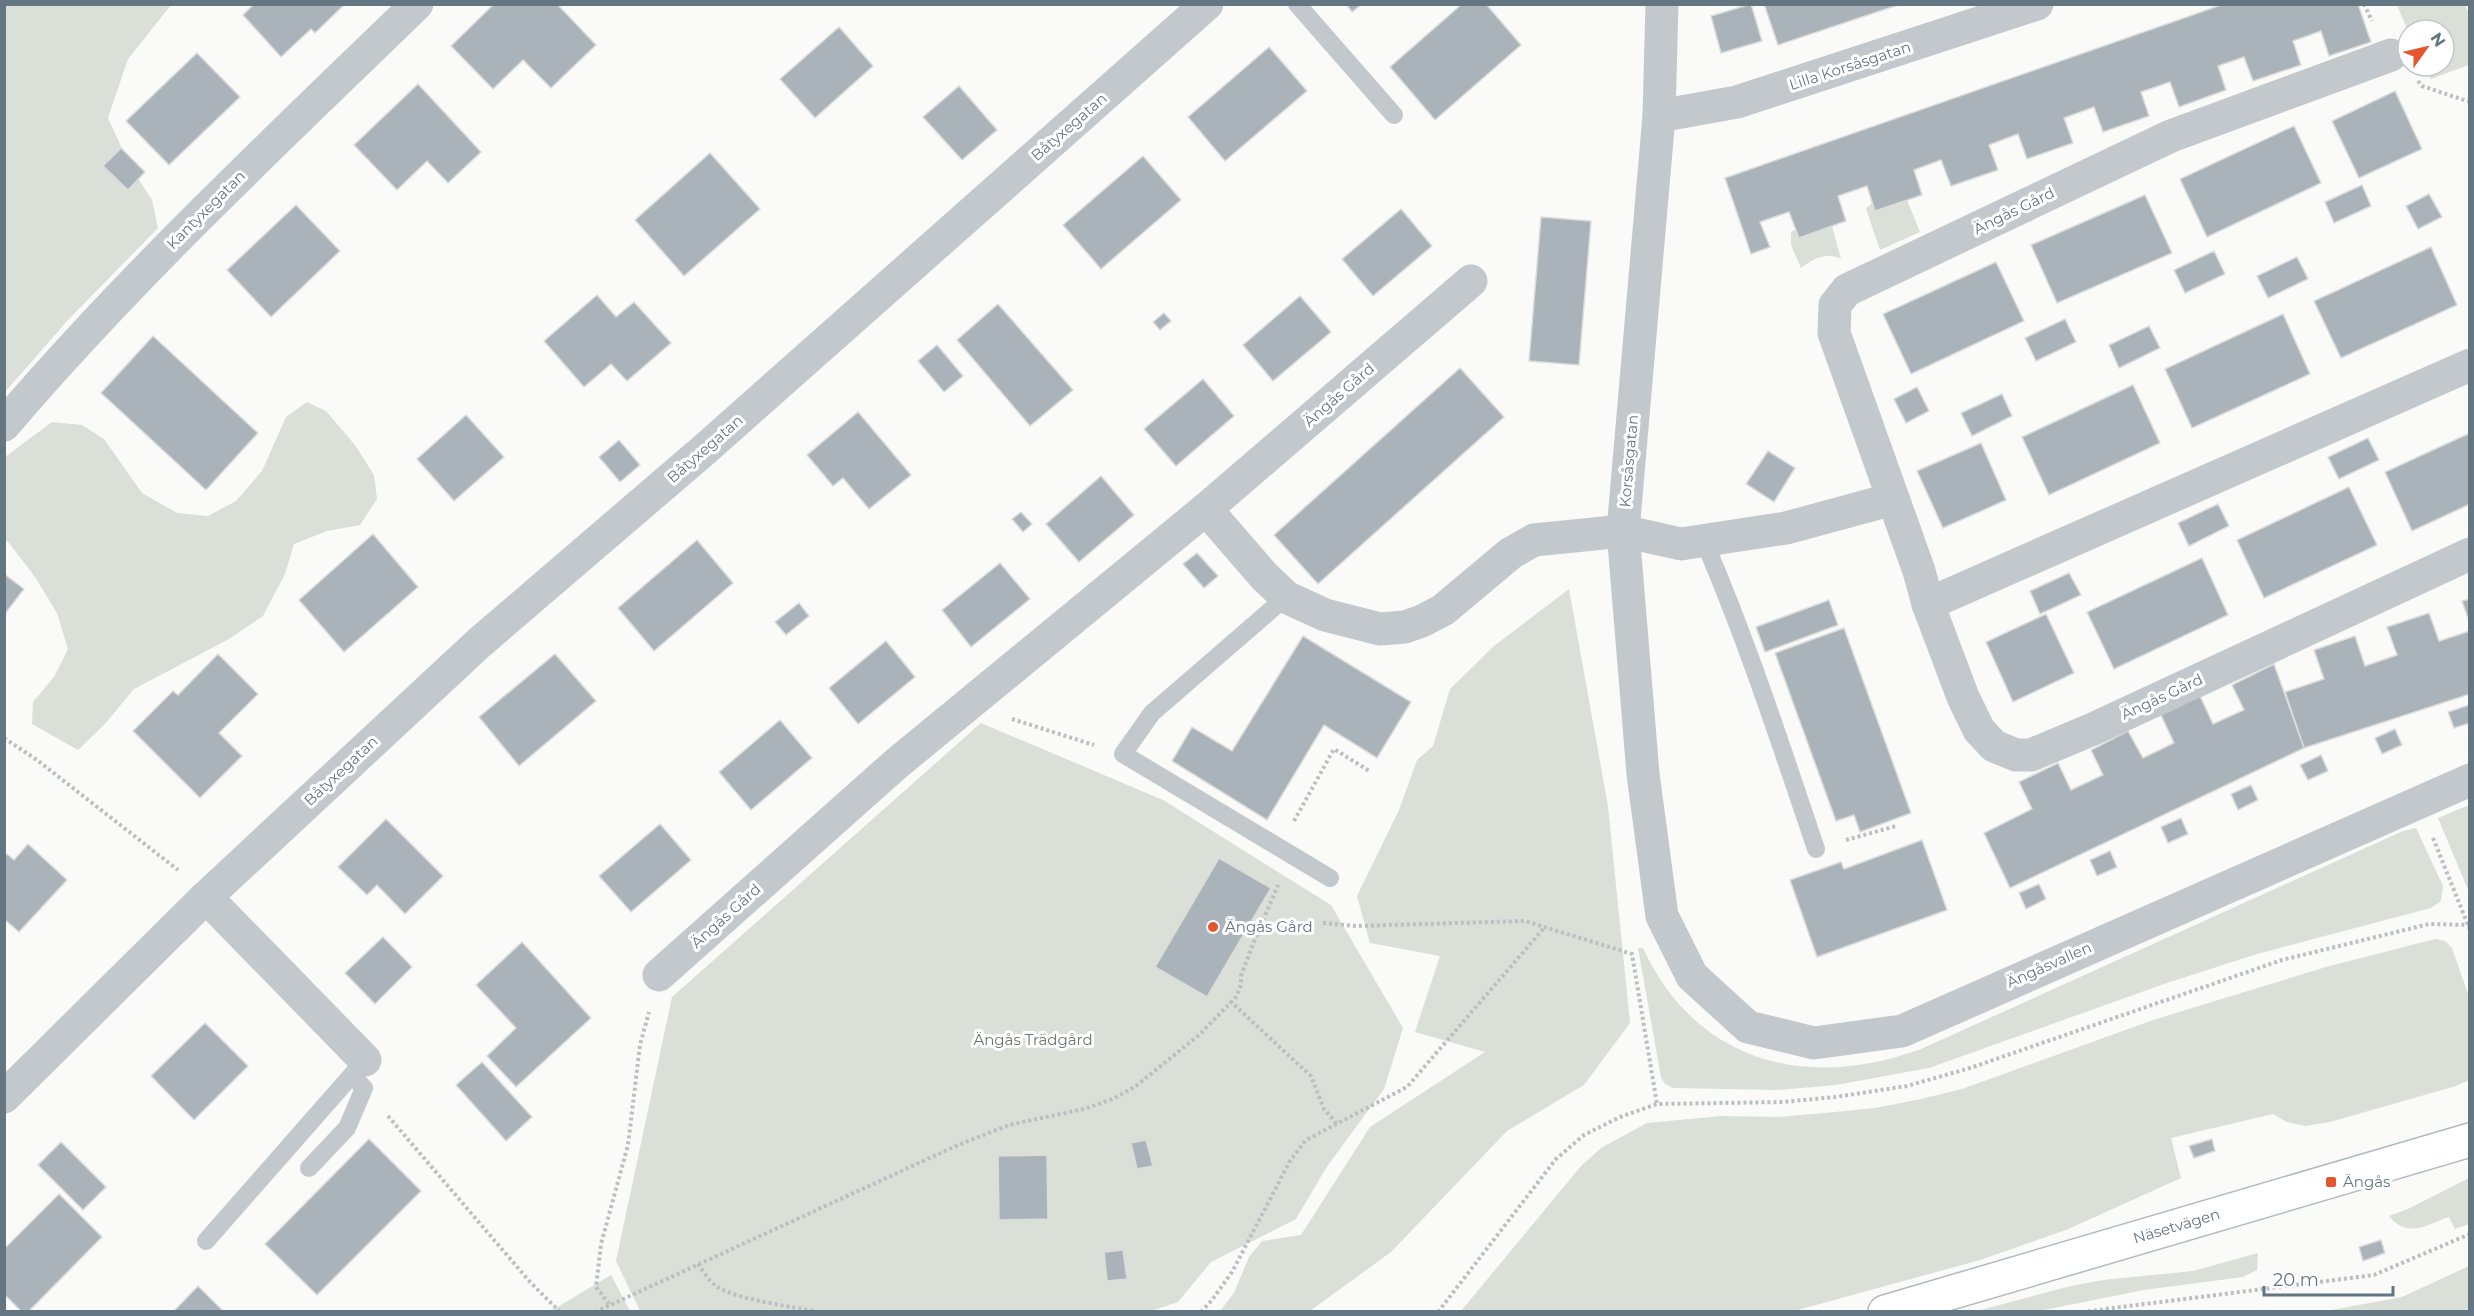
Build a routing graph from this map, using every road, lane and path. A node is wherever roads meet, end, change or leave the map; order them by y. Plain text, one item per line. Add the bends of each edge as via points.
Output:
1 (417, 4) edge
2 (1208, 4) edge
3 (1297, 4) edge
4 (1662, 4) edge
5 (2037, 4) edge
6 (2391, 55) joint
7 (2469, 102) edge
8 (1394, 115) dead end
9 (1659, 116) junction
10 (1471, 281) dead end
11 (2469, 365) edge
12 (4, 425) edge
13 (1893, 499) junction
14 (1206, 509) junction
15 (1623, 531) junction
16 (1704, 541) junction
17 (2469, 554) edge
18 (1286, 597) junction
19 (1928, 604) junction
20 (979, 697) junction
21 (4, 738) edge
22 (1123, 754) junction
23 (1371, 772) dead end
24 (2469, 780) edge
25 (2419, 801) junction
26 (1896, 826) dead end
27 (1280, 846) junction
28 (1816, 849) joint
29 (1330, 878) dead end
30 (206, 897) junction
31 (1662, 916) joint
32 (1323, 923) dead end
33 (2469, 927) edge
34 (1544, 928) junction
35 (659, 975) joint
36 (1230, 1001) junction
37 (360, 1074) junction
38 (4, 1097) edge
39 (1657, 1104) junction
40 (1337, 1124) junction
41 (2469, 1140) edge
42 (309, 1168) dead end
43 (2469, 1234) edge
44 (206, 1241) dead end
45 (698, 1264) junction
46 (609, 1304) junction
47 (560, 1311) edge
48 (595, 1311) edge
49 (818, 1311) edge
50 (1201, 1311) edge
51 (1438, 1311) edge
52 (1885, 1311) edge
53 (2082, 1311) edge

1 - 12 street, Kantyxegatan via 210,205 66,353
2 - 30 street, Båtyxegatan via 479,644
3 - 8 lane
4 - 9 street, Korsåsgatan
5 - 9 street, Lilla Korsåsgatan via 1737,102
6 - 7 path via 2422,86
6 - 13 street, Ängås Gård via 2171,136 1847,290 1835,305 1834,333
9 - 15 street, Korsåsgatan
10 - 14 street, Ängås Gård
11 - 19 street
13 - 16 street via 1786,528
13 - 19 street, Ängås Gård
14 - 18 street
14 - 20 street, Ängås Gård
15 - 16 street via 1681,544
15 - 18 street via 1534,540 1511,553 1443,610 1405,627 1380,629 1325,615
15 - 31 street, Korsåsgatan via 1643,774
16 - 28 lane via 1764,693
17 - 19 street, Ängås Gård via 2031,755 2016,755 1994,746 1978,730
18 - 22 lane via 1152,713
20 - 22 path via 996,713
20 - 35 street, Ängås Gård via 896,764
21 - 30 path via 192,881
22 - 27 lane
23 - 27 path via 1334,749
24 - 25 street, Ängåsvallen
25 - 31 street, Ängåsvallen via 1902,1031 1814,1043 1748,1027 1692,976
25 - 33 path
26 - 28 path
27 - 29 lane
27 - 36 path via 1278,886 1241,976 1241,986
30 - 37 street
30 - 38 street, Båtyxegatan
32 - 34 path via 1356,926 1525,921
33 - 39 path via 2428,924 2282,960 1970,1068 1907,1086 1794,1101
34 - 39 path via 1632,954
34 - 40 path via 1407,1087
35 - 46 path via 640,1045 628,1145 601,1244 596,1287
36 - 40 path via 1311,1076 1324,1108
36 - 45 path via 1199,1035 1136,1086 1113,1099 1008,1125
37 - 42 lane via 347,1128
37 - 44 lane
37 - 47 path via 443,1182
39 - 51 path via 1584,1135 1556,1159
40 - 50 path via 1306,1140 1290,1161 1232,1272
41 - 52 street, Näsetvägen
43 - 53 path via 2374,1275
45 - 46 path
45 - 49 path via 713,1284 722,1289
46 - 48 path

